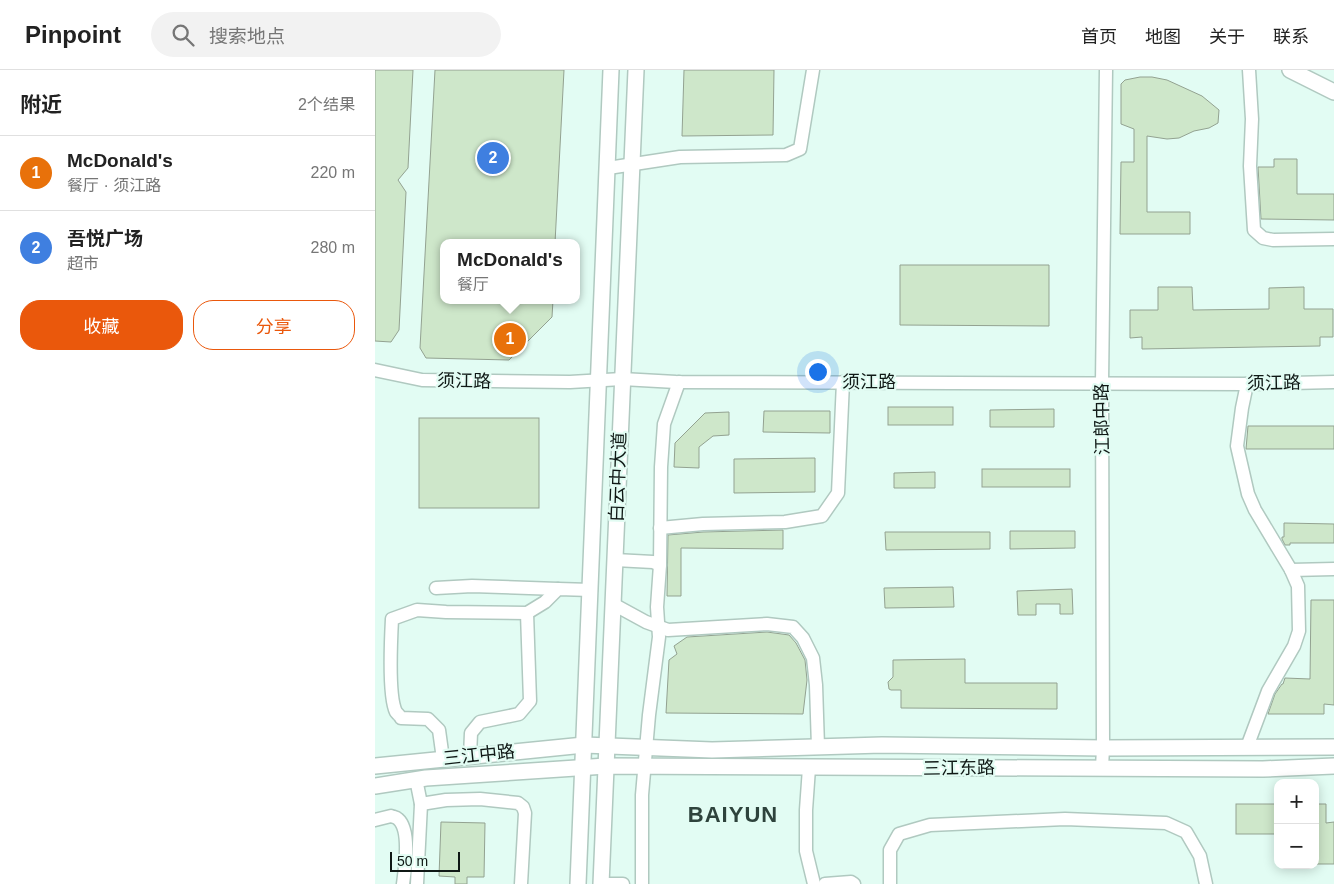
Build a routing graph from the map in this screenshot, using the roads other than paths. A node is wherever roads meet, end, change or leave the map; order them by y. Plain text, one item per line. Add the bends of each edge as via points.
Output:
1 (611, 70) edge
2 (636, 70) edge
3 (813, 70) edge
4 (1106, 70) edge
5 (1249, 70) edge
6 (1290, 70) edge
7 (1334, 92) edge
8 (632, 164) junction
9 (607, 168) junction
10 (1334, 239) edge
11 (375, 370) edge
12 (622, 379) junction
13 (599, 380) junction
14 (679, 382) junction
15 (843, 382) junction
16 (1101, 382) junction
17 (1334, 382) edge
18 (1247, 384) junction
19 (660, 528) junction
20 (615, 560) junction
21 (660, 566) junction
22 (1334, 569) edge
23 (1291, 570) junction
24 (436, 588) dead end
25 (558, 589) junction
26 (591, 590) junction
27 (613, 604) junction
28 (527, 613) junction
29 (658, 627) junction
30 (584, 745) junction
31 (607, 745) junction
32 (646, 747) junction
33 (818, 747) junction
34 (1247, 747) junction
35 (1334, 747) edge
36 (1103, 748) junction
37 (471, 756) junction
38 (443, 759) junction
39 (375, 766) edge
40 (606, 766) junction
41 (645, 766) junction
42 (1334, 766) edge
43 (809, 768) junction
44 (1102, 768) junction
45 (583, 769) junction
46 (416, 780) junction
47 (375, 786) edge
48 (421, 804) junction
49 (375, 820) edge
50 (403, 884) edge
51 (417, 884) edge
52 (521, 884) edge
53 (579, 884) edge
54 (601, 884) edge
55 (623, 884) edge
56 (642, 884) edge
57 (814, 884) edge
58 (825, 884) edge
59 (854, 884) edge
60 (890, 884) edge
61 (1206, 884) edge

1 - 9 main road, 白云中大道
2 - 8 main road, 白云中大道
3 - 8 street via 800,149 786,155 680,157
4 - 16 street, 江郎中路
5 - 10 street via 1254,230 1263,238 1273,240
6 - 7 main road
8 - 9 street
8 - 12 main road, 白云中大道
9 - 13 main road, 白云中大道
11 - 13 street, 须江路 via 422,380
12 - 13 street, 须江路
12 - 14 street, 须江路
12 - 20 main road, 白云中大道
13 - 26 main road, 白云中大道
14 - 15 street, 须江路
14 - 19 street via 664,424
15 - 16 street, 须江路
15 - 19 street via 838,493 822,516 785,522
16 - 18 street, 须江路
16 - 36 street, 江郎中路
17 - 18 street, 须江路
18 - 23 street via 1237,446 1248,494
19 - 21 street
20 - 21 street via 653,562
20 - 27 main road, 白云中大道
21 - 29 street
22 - 23 street
23 - 34 street via 1298,586 1299,631 1294,646 1267,691
24 - 25 street
25 - 26 street
25 - 28 street
26 - 30 main road, 白云中大道
27 - 29 street
27 - 31 main road, 白云中大道
28 - 37 street via 529,701 519,714 481,722 471,733
28 - 38 street via 417,610 392,619 396,712 401,718 427,719 439,730
29 - 32 street
29 - 33 street via 667,630 767,624 793,627 813,658
30 - 31 main road, 三江东路
30 - 37 main road, 三江中路
30 - 45 main road, 白云中大道
31 - 32 main road, 三江东路
31 - 40 main road, 白云中大道
32 - 33 main road, 三江东路 via 712,750
32 - 41 street
33 - 36 main road, 三江东路
34 - 35 main road, 三江东路
34 - 36 main road, 三江东路
36 - 44 street, 江郎中路
37 - 38 main road, 三江中路
38 - 39 main road, 三江中路
40 - 41 main road, 三江东路
40 - 45 main road, 三江东路
40 - 54 main road, 白云中大道
41 - 43 main road, 三江东路
41 - 56 street
42 - 44 main road, 三江东路
43 - 44 main road, 三江东路
43 - 57 street via 806,851
45 - 46 main road, 三江中路
45 - 53 main road, 白云中大道
46 - 47 main road, 三江中路
46 - 48 street
48 - 51 street
48 - 52 street via 480,799 518,803 525,813
49 - 50 street via 391,816 399,819 404,830
54 - 55 street
58 - 59 street
60 - 61 street via 890,850 899,834 930,824 1065,819 1166,823 1186,832 1200,856

